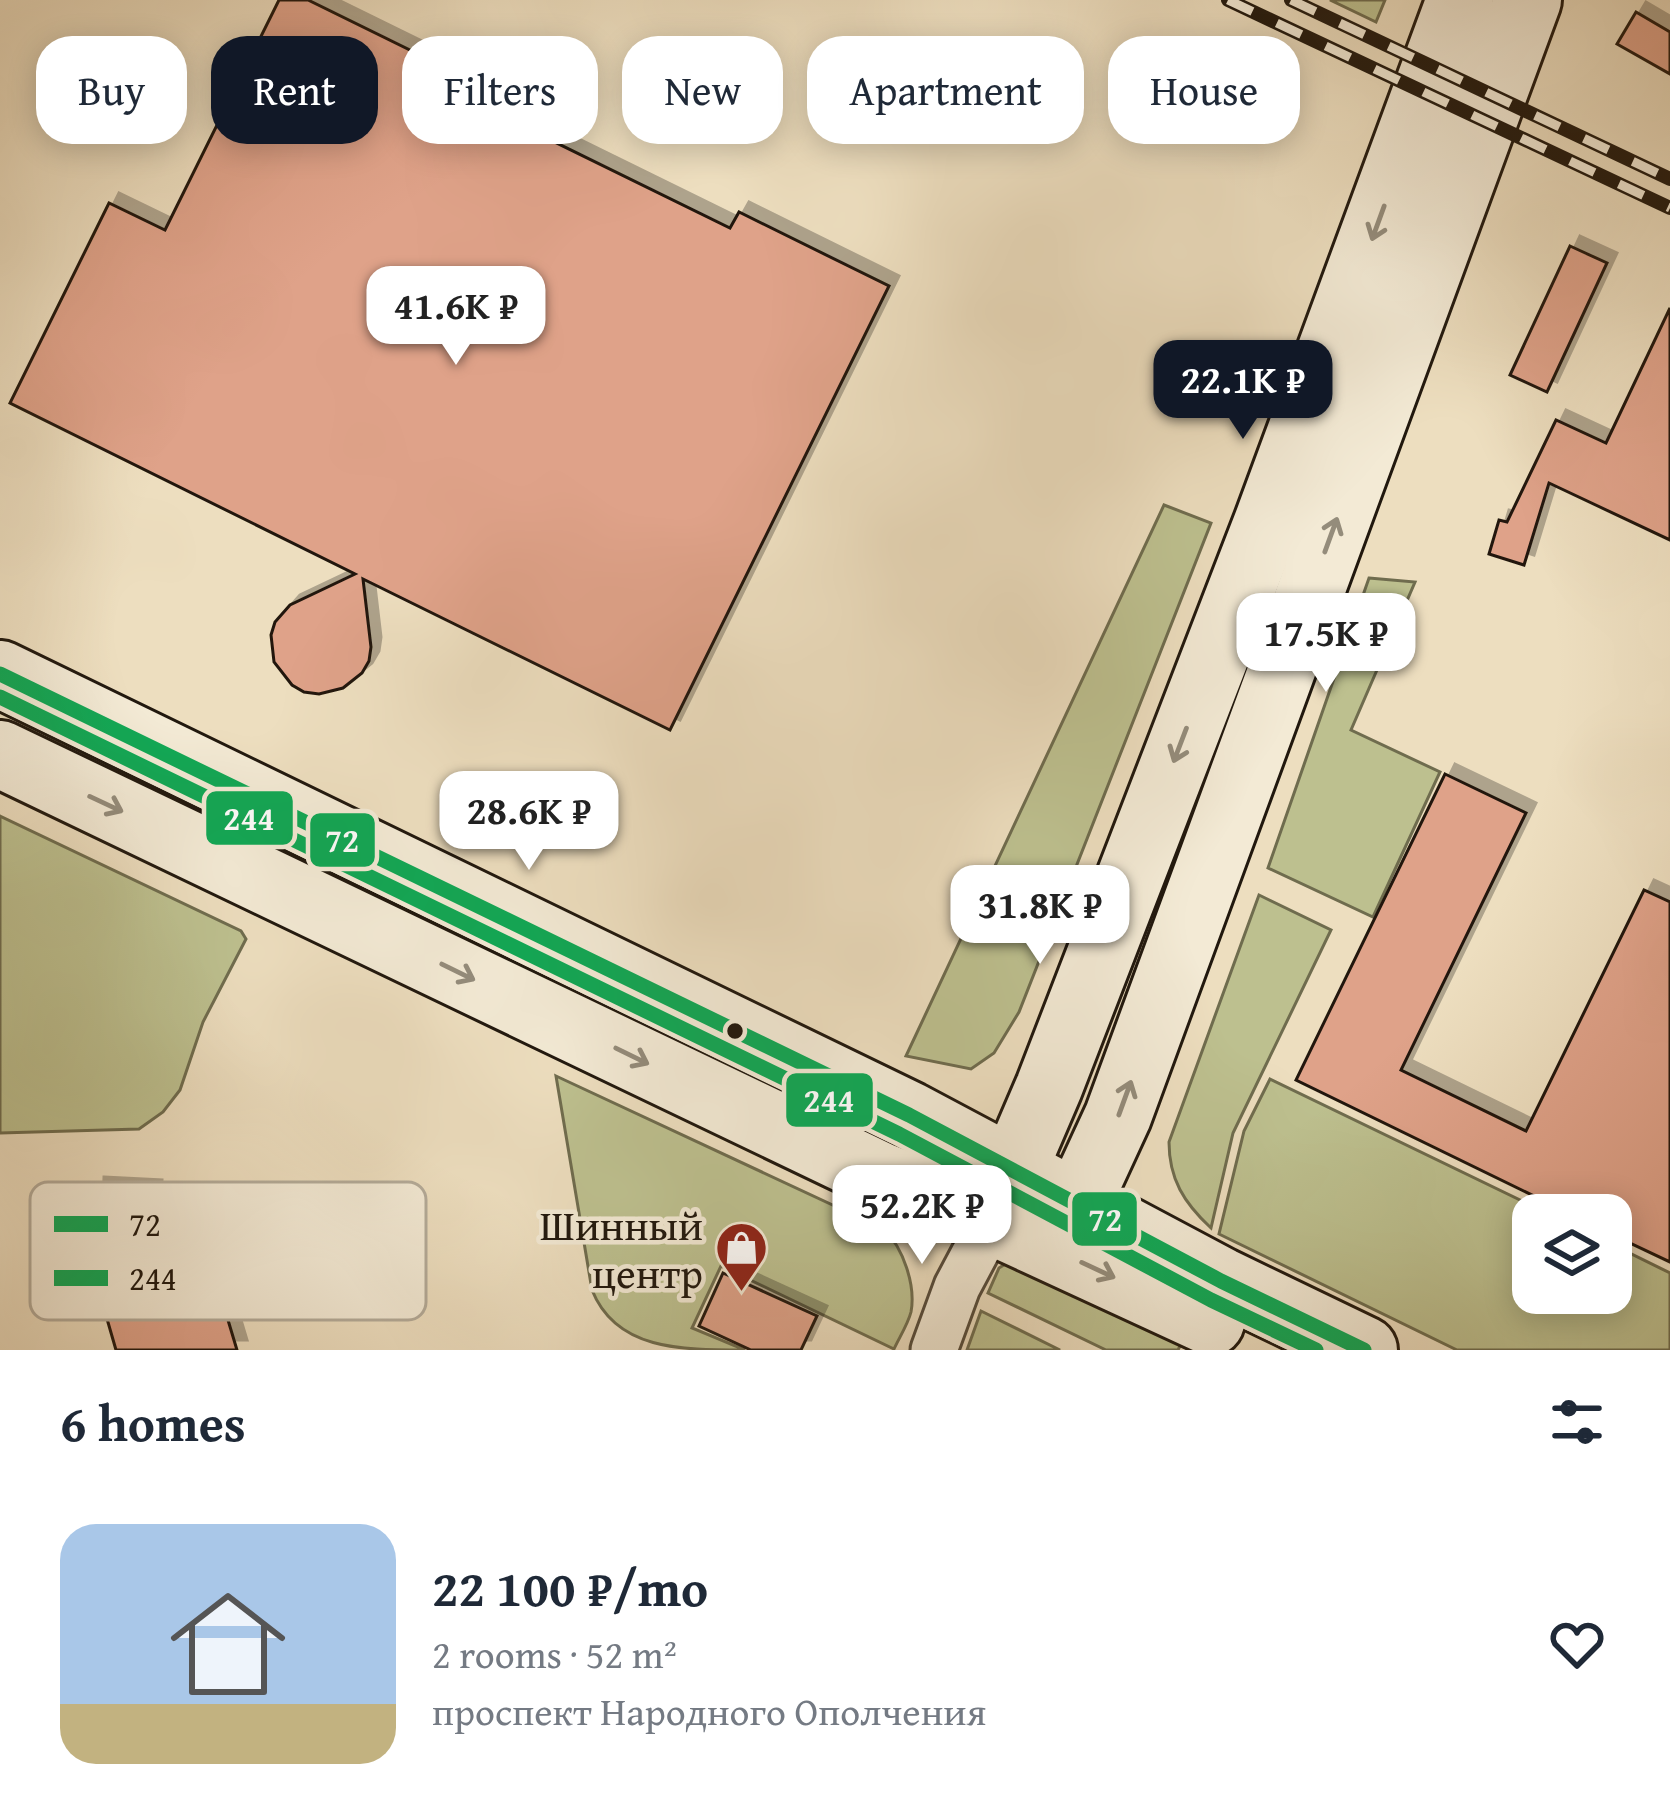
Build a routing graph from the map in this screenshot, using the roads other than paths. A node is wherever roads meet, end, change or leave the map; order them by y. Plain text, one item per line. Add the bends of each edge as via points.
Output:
1 (1460, 0) edge
2 (1528, 0) edge
3 (0, 674) edge
4 (0, 754) edge
5 (1002, 1194) junction
6 (1077, 1205) junction
7 (934, 1350) edge
8 (1268, 1350) edge
9 (1364, 1350) edge

1 -> 5 main road via 1275,502
6 -> 2 main road via 1118,1116
3 - 5 main road
4 -> 5 main road via 878,1175
5 - 6 main road
5 - 7 street
5 -> 8 main road
6 - 9 main road

